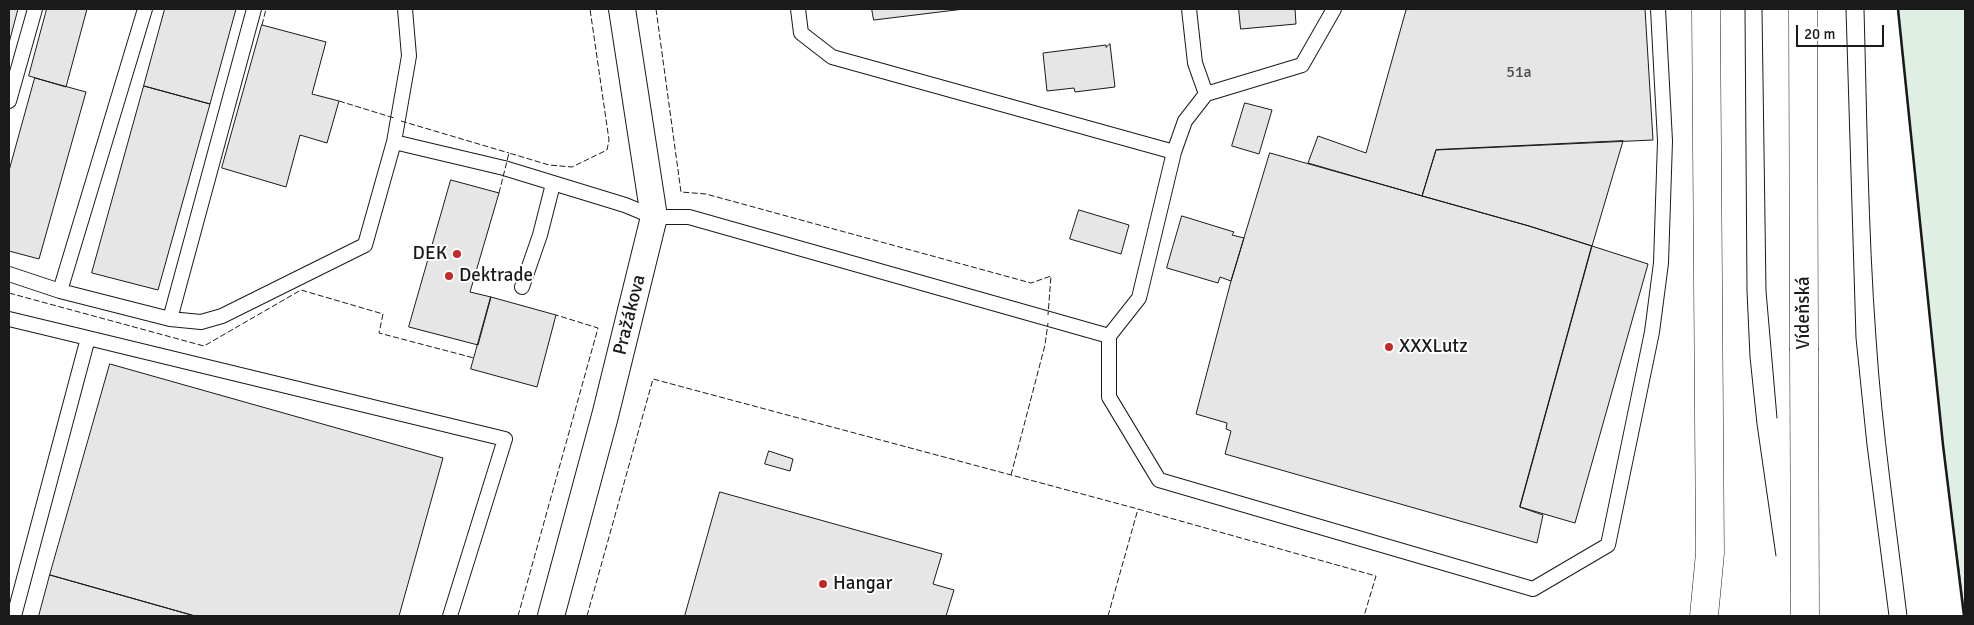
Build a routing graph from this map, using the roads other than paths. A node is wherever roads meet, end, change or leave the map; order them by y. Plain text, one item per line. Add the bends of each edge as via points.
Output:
1 (35, 9) edge
2 (145, 9) edge
3 (254, 9) edge
4 (405, 9) edge
5 (622, 9) edge
6 (798, 9) edge
7 (1189, 9) edge
8 (1334, 9) edge
9 (1658, 9) edge
10 (1706, 9) edge
11 (1803, 9) edge
12 (1206, 94) junction
13 (9, 101) edge
14 (394, 142) junction
15 (1174, 152) junction
16 (553, 184) junction
17 (654, 217) junction
18 (9, 274) edge
19 (522, 287) dead end
20 (60, 291) junction
21 (170, 318) junction
22 (9, 319) edge
23 (1109, 336) junction
24 (88, 338) junction
25 (14, 616) edge
26 (450, 616) edge
27 (551, 616) edge
28 (1704, 616) edge
29 (1805, 616) edge

1 - 13 lane
2 - 20 lane
3 - 21 lane
4 - 14 lane via 409,56
5 - 17 street, Pražákova
6 - 15 lane via 801,33 832,57
7 - 12 lane via 1195,63
8 - 12 lane via 1302,65
9 - 23 lane via 1665,141 1661,262 1652,332 1608,545 1533,589 1160,480 1109,397
10 - 28 highway via 1710,553
11 - 29 highway, Vídeňská, bridge
12 - 15 lane via 1185,121
14 - 16 lane via 504,168
14 - 21 lane via 365,245 222,316 201,322
15 - 23 lane via 1139,298
16 - 17 lane
16 - 19 lane
17 - 23 lane via 689,217
17 - 27 street, Pražákova
18 - 20 lane
20 - 21 lane
22 - 24 lane
24 - 25 lane
24 - 26 lane via 505,439

